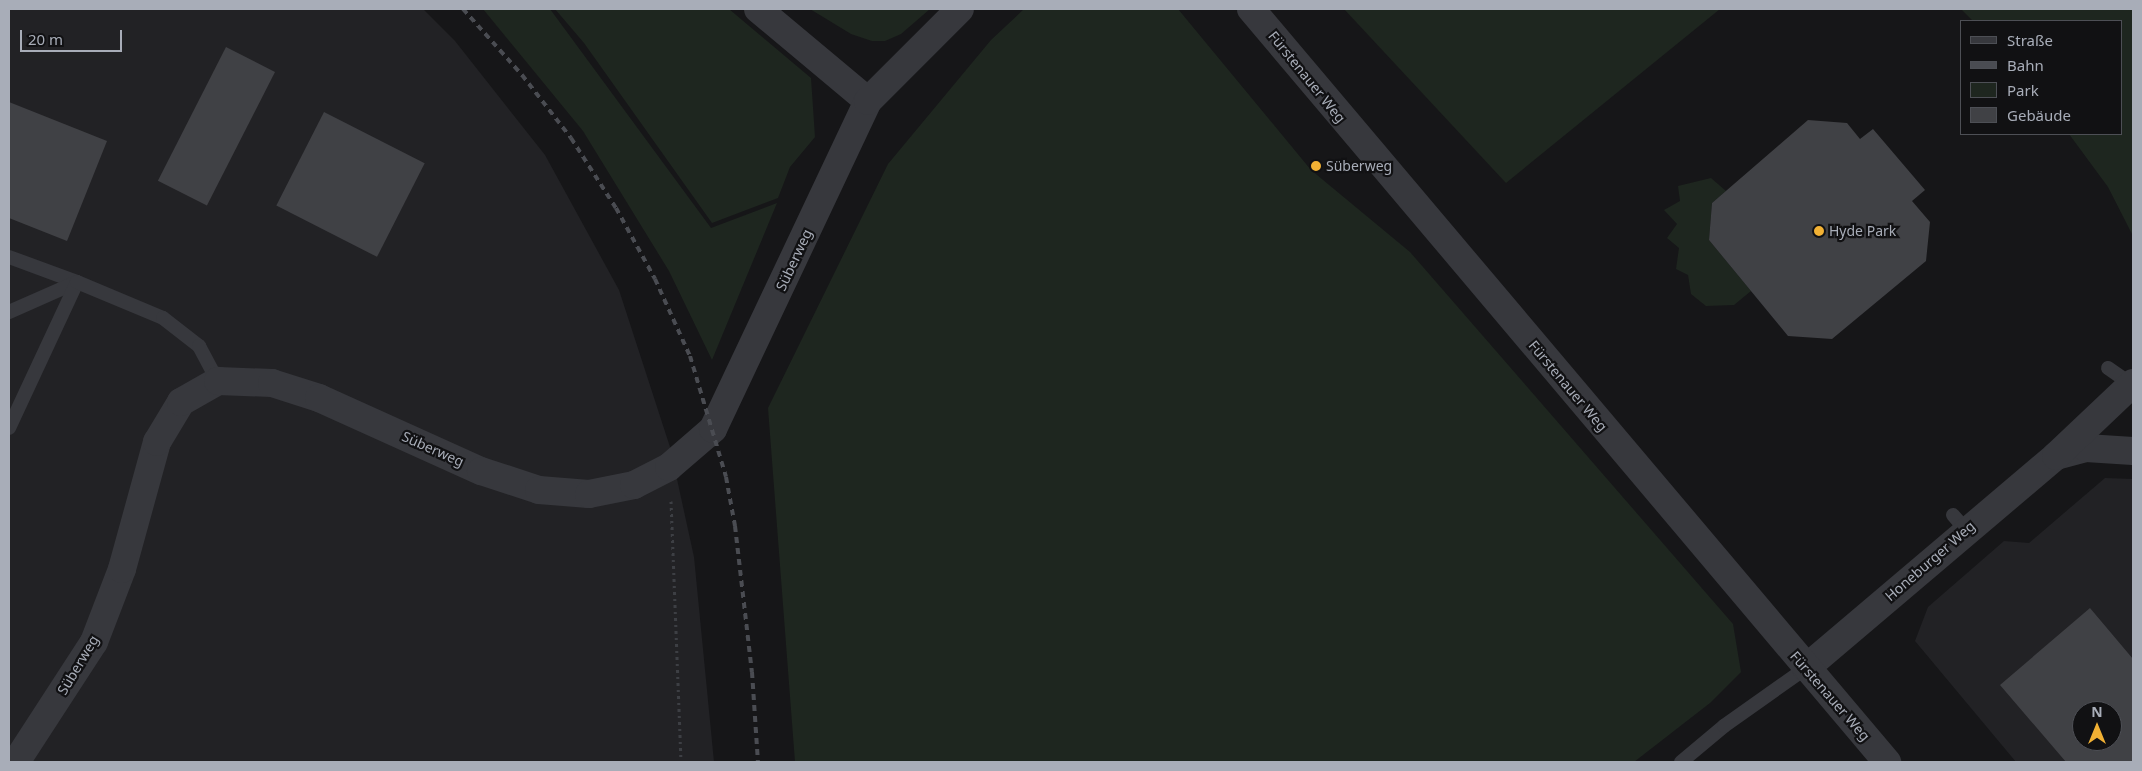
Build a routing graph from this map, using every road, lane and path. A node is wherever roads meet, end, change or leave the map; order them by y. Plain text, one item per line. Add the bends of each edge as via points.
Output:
1 (758, 9) edge
2 (960, 9) edge
3 (1251, 9) edge
4 (868, 101) junction
5 (9, 257) edge
6 (77, 282) junction
7 (9, 312) edge
8 (2108, 368) dead end
9 (218, 381) junction
10 (2132, 384) edge
11 (9, 428) edge
12 (2133, 451) edge
13 (2056, 456) junction
14 (669, 467) junction
15 (1806, 668) junction
16 (16, 762) edge
17 (682, 762) edge
18 (1681, 762) edge
19 (1887, 762) edge

1 - 4 street
2 - 4 street, Süberweg
3 - 15 street, Fürstenauer Weg
4 - 14 street, Süberweg via 713,428
5 - 6 lane
6 - 7 lane
6 - 9 lane via 163,318 199,346
6 - 11 lane
8 - 10 lane
9 - 14 street, Süberweg via 272,383 319,398 481,471 539,490 589,494 634,485
9 - 16 street, Süberweg via 181,402 157,442 122,569 94,642
10 - 13 street, Honeburger Weg
12 - 13 street, Honeburger Weg via 2086,448
13 - 15 street, Honeburger Weg via 1959,522
14 - 17 path
15 - 18 lane via 1724,726
15 - 19 street, Fürstenauer Weg

